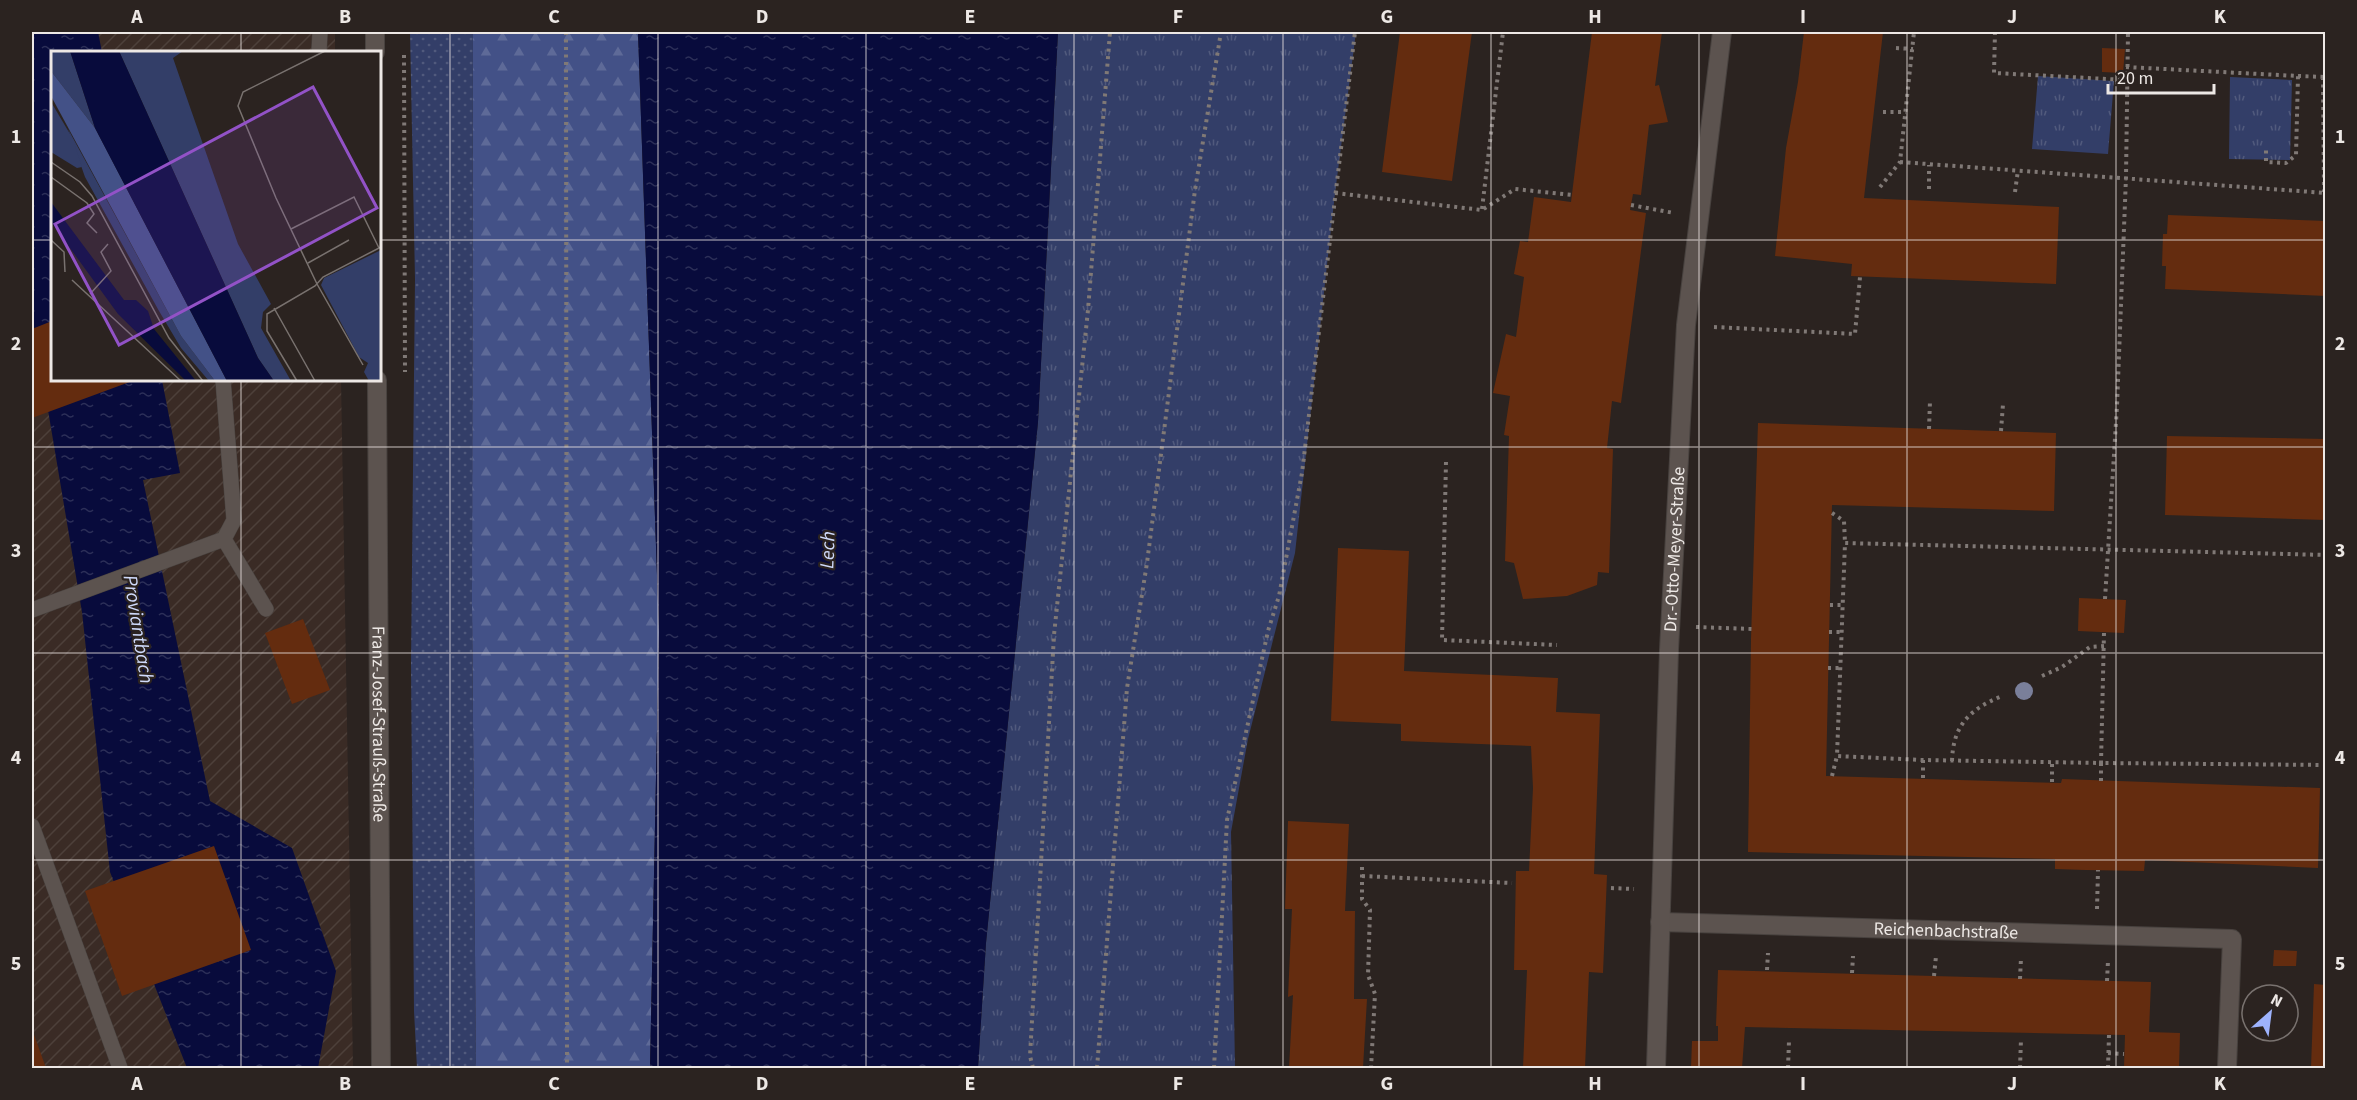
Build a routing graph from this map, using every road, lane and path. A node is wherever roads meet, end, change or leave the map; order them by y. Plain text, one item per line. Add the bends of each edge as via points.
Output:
1 (320, 32) edge
2 (375, 32) edge
3 (566, 32) edge
4 (1110, 32) edge
5 (1221, 32) edge
6 (1355, 32) edge
7 (1503, 32) edge
8 (1722, 32) edge
9 (1914, 32) edge
10 (1995, 32) edge
11 (2128, 32) edge
12 (1896, 48) dead end
13 (1912, 49) junction
14 (319, 51) edge
15 (375, 51) edge
16 (2126, 67) junction
17 (2298, 76) junction
18 (2324, 77) edge
19 (2126, 80) junction
20 (1883, 112) dead end
21 (1906, 112) junction
22 (2266, 147) dead end
23 (1900, 162) junction
24 (1929, 165) junction
25 (2018, 170) junction
26 (2126, 177) junction
27 (1880, 187) dead end
28 (1929, 189) dead end
29 (2015, 192) dead end
30 (2325, 192) edge
31 (1335, 193) junction
32 (1572, 195) dead end
33 (1631, 205) dead end
34 (1482, 210) junction
35 (1698, 217) junction
36 (1860, 277) dead end
37 (1686, 326) junction
38 (224, 381) edge
39 (377, 381) edge
40 (1930, 401) dead end
41 (2003, 404) dead end
42 (1929, 429) dead end
43 (2001, 431) dead end
44 (1446, 462) dead end
45 (1832, 513) dead end
46 (224, 539) junction
47 (1845, 543) junction
48 (2108, 549) junction
49 (2325, 555) edge
50 (2105, 599) dead end
51 (1830, 605) dead end
52 (1843, 605) junction
53 (38, 608) edge
54 (266, 609) dead end
55 (1670, 626) junction
56 (1752, 629) dead end
57 (1829, 632) dead end
58 (1842, 632) junction
59 (2104, 633) dead end
60 (1557, 645) dead end
61 (2104, 646) junction
62 (1828, 668) dead end
63 (1840, 668) junction
64 (2042, 676) dead end
65 (2002, 696) dead end
66 (1837, 756) junction
67 (1923, 760) junction
68 (1952, 761) junction
69 (2052, 762) junction
70 (2101, 763) junction
71 (2325, 765) edge
72 (1832, 776) dead end
73 (1923, 778) dead end
74 (2101, 781) dead end
75 (2052, 782) dead end
76 (32, 826) edge
77 (1362, 867) dead end
78 (2098, 870) dead end
79 (1362, 876) junction
80 (1512, 883) dead end
81 (1660, 922) junction
82 (2097, 935) junction
83 (2109, 1035) dead end
84 (2021, 1039) dead end
85 (1789, 1041) dead end
86 (2108, 1053) junction
87 (2124, 1054) dead end
88 (120, 1068) edge
89 (381, 1068) edge
90 (567, 1068) edge
91 (1033, 1068) edge
92 (1097, 1068) edge
93 (1214, 1068) edge
94 (1371, 1068) edge
95 (1656, 1068) edge
96 (1788, 1068) edge
97 (2020, 1068) edge
98 (2108, 1068) edge
99 (2227, 1068) edge

1 - 14 lane
2 - 15 street
3 - 90 path
4 - 91 path via 1088,310 1054,635 1030,1056
5 - 92 path via 1195,190 1127,688
6 - 31 path
7 - 34 path
8 - 35 street, Dr.-Otto-Meyer-Straße
9 - 13 path
10 - 19 path via 1994,73
11 - 16 path
12 - 13 path
13 - 21 path
16 - 17 path
16 - 19 path
17 - 18 path
17 - 22 path via 2296,155 2286,163 2266,162
18 - 30 path
19 - 26 path
20 - 21 path
21 - 23 path
23 - 24 path
23 - 27 path
24 - 25 path
24 - 28 path
25 - 26 path
25 - 29 path
26 - 30 path
26 - 48 path
31 - 34 path
31 - 93 path via 1302,473 1279,596 1227,820
32 - 34 path via 1515,189
33 - 35 path
35 - 37 street, Dr.-Otto-Meyer-Straße
36 - 37 path via 1855,334
37 - 55 street, Dr.-Otto-Meyer-Straße
38 - 46 lane via 234,520
39 - 89 street, Franz-Josef-Strauß-Straße
40 - 42 path
41 - 43 path
44 - 60 path via 1442,640
45 - 47 path via 1844,521
46 - 53 lane
46 - 54 lane
47 - 48 path
47 - 52 path
48 - 49 path
48 - 50 path
51 - 52 path
52 - 58 path
55 - 56 path
55 - 81 street, Dr.-Otto-Meyer-Straße
57 - 58 path
58 - 63 path
59 - 61 path
61 - 64 path via 2090,647
61 - 70 path
62 - 63 path
63 - 66 path
65 - 68 path via 1980,706 1963,722 1954,740
66 - 67 path
66 - 72 path
67 - 68 path
67 - 73 path
68 - 69 path
69 - 70 path
69 - 75 path
70 - 71 path
70 - 74 path
76 - 88 lane
77 - 79 path
78 - 82 path
79 - 80 path
79 - 94 path via 1362,899 1370,910 1368,975 1375,994
81 - 82 street, Reichenbachstraße
81 - 95 street, Dr.-Otto-Meyer-Straße
82 - 99 street, Reichenbachstraße via 2232,939
83 - 86 path
84 - 97 path
85 - 96 path
86 - 87 path
86 - 98 path

